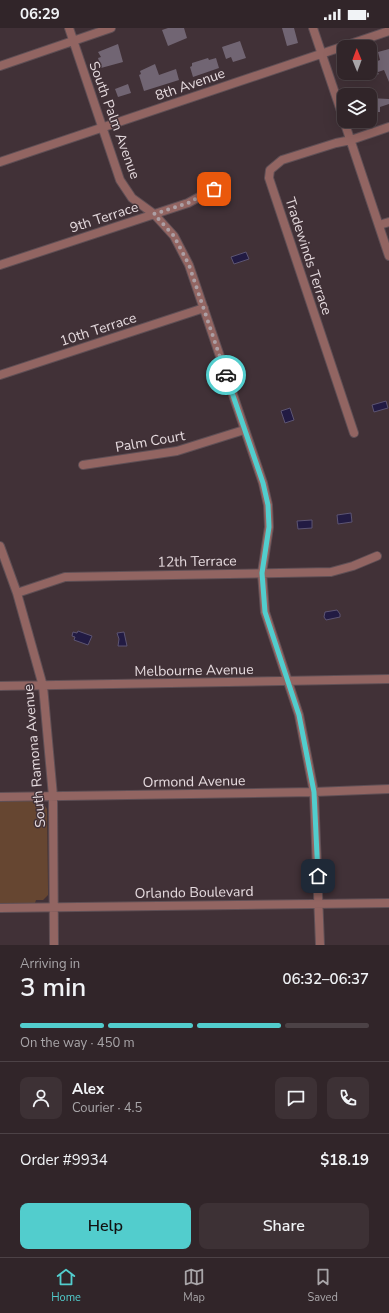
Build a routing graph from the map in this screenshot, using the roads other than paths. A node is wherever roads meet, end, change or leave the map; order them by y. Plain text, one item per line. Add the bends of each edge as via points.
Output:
1 (69, 28) edge
2 (111, 28) edge
3 (313, 28) edge
4 (389, 31) edge
5 (73, 41) junction
6 (321, 54) junction
7 (0, 66) edge
8 (337, 100) edge
9 (389, 127) edge
10 (103, 128) junction
11 (347, 128) edge
12 (351, 140) junction
13 (0, 162) edge
14 (214, 189) dead end
15 (154, 214) junction
16 (389, 222) edge
17 (379, 225) junction
18 (389, 256) edge
19 (0, 265) edge
20 (204, 308) junction
21 (0, 375) edge
22 (244, 430) junction
23 (354, 433) dead end
24 (83, 465) dead end
25 (0, 547) edge
26 (377, 556) dead end
27 (262, 573) junction
28 (17, 593) junction
29 (389, 679) edge
30 (289, 682) junction
31 (0, 686) edge
32 (43, 686) junction
33 (389, 789) edge
34 (314, 792) junction
35 (53, 796) junction
36 (0, 797) edge
37 (389, 903) edge
38 (319, 904) junction
39 (54, 907) junction
40 (0, 908) edge
41 (54, 945) edge
42 (320, 945) edge

1 - 5 street, South Palm Avenue
2 - 5 street
3 - 6 street
4 - 6 street, 8th Avenue
5 - 7 street
5 - 10 street, South Palm Avenue
6 - 8 street
6 - 10 street, 8th Avenue
9 - 12 street, Tradewinds Terrace
10 - 13 street, 8th Avenue
10 - 15 street, South Palm Avenue via 120,180 132,198
11 - 12 street
12 - 17 street
12 - 23 street, Tradewinds Terrace via 282,160 270,170 269,178
14 - 15 street, 9th Terrace via 188,203
15 - 19 street, 9th Terrace
15 - 20 street, South Palm Avenue via 174,236 189,265
16 - 17 street
17 - 18 street
20 - 21 street, 10th Terrace
20 - 22 street, South Palm Avenue
22 - 24 street, Palm Court via 177,452
22 - 27 street, South Palm Avenue via 268,505 269,527
25 - 28 street, South Ramona Avenue
26 - 27 street, 12th Terrace via 331,572
27 - 28 street, 12th Terrace via 65,577
27 - 30 street, South Palm Avenue via 265,612
28 - 32 street, South Ramona Avenue
29 - 30 street, Melbourne Avenue
30 - 32 street, Melbourne Avenue
30 - 34 street, South Palm Avenue via 299,715
31 - 32 street, Melbourne Avenue
32 - 35 street, South Ramona Avenue
33 - 34 street, Ormond Avenue
34 - 35 street, Ormond Avenue
34 - 38 street, South Palm Avenue
35 - 36 street, Ormond Avenue
35 - 39 street, South Ramona Avenue
37 - 38 street, Orlando Boulevard
38 - 39 street, Orlando Boulevard
38 - 42 street, South Palm Avenue
39 - 40 street, Orlando Boulevard
39 - 41 street, South Ramona Avenue

